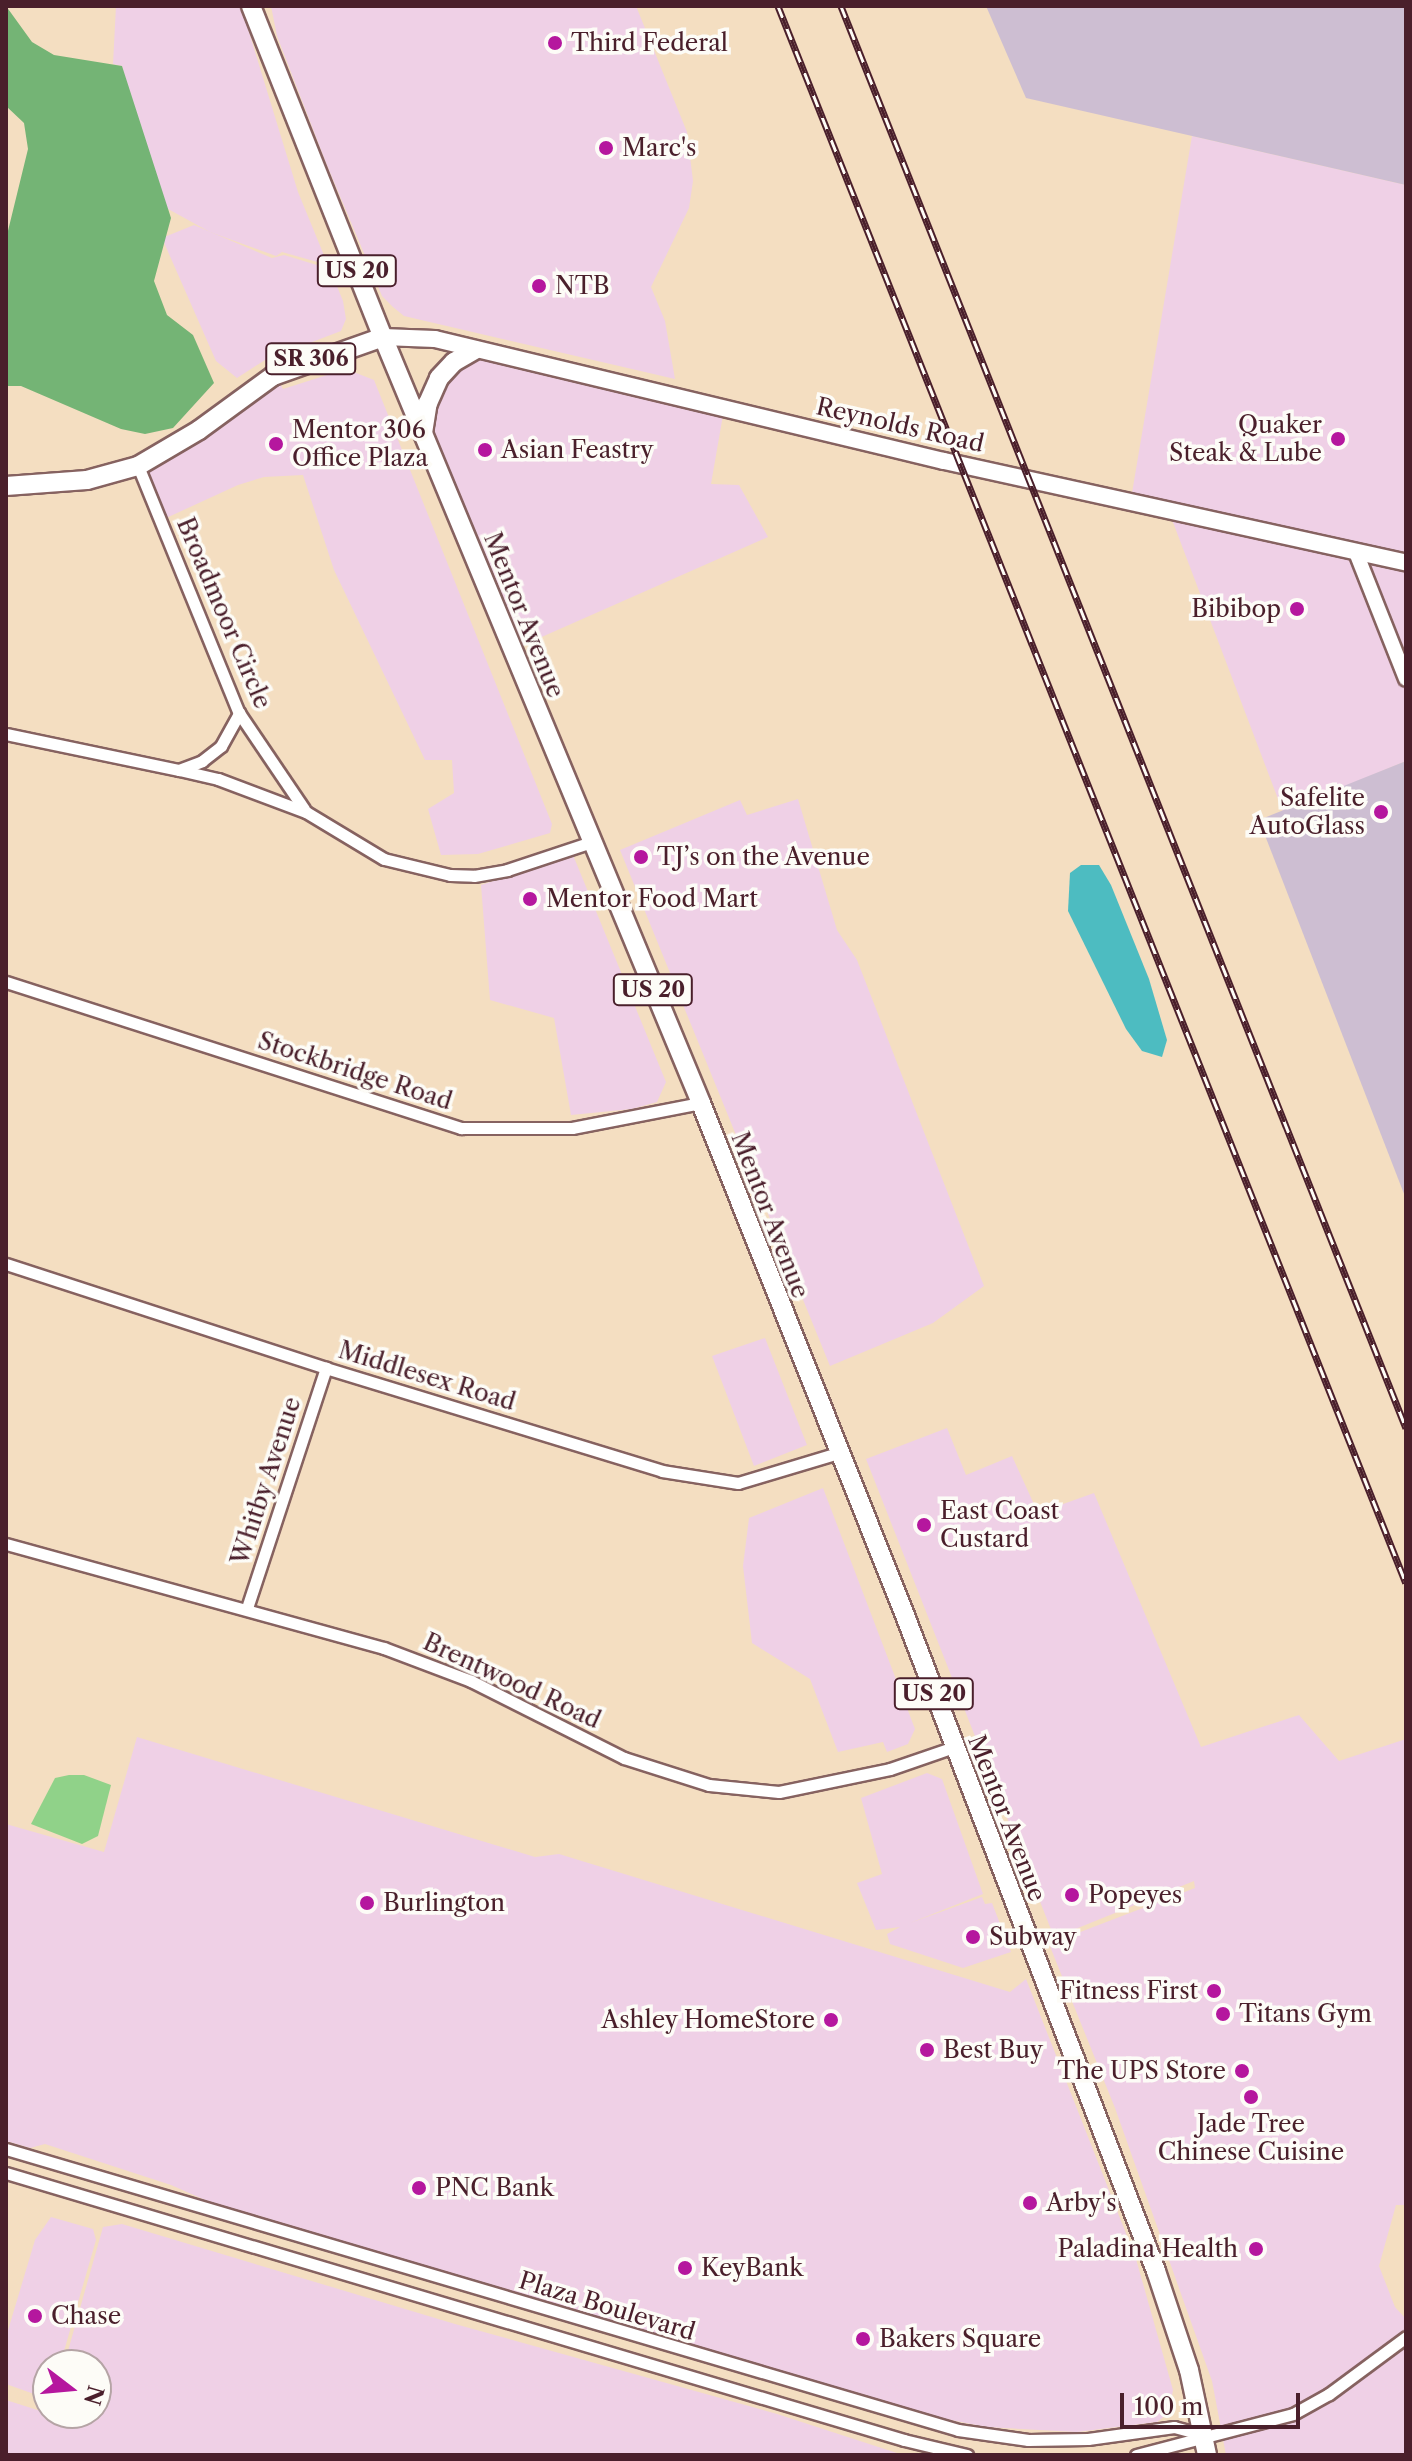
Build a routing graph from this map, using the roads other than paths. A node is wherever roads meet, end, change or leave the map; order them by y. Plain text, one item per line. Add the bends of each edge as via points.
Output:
1 (251, 6) edge
2 (383, 337) junction
3 (475, 350) junction
4 (423, 433) junction
5 (138, 466) junction
6 (6, 486) edge
7 (1357, 555) junction
8 (1406, 563) edge
9 (1406, 679) edge
10 (239, 713) junction
11 (6, 734) edge
12 (179, 770) junction
13 (306, 812) junction
14 (591, 842) junction
15 (6, 982) edge
16 (701, 1103) junction
17 (6, 1264) edge
18 (326, 1368) junction
19 (838, 1453) junction
20 (6, 1544) edge
21 (247, 1608) junction
22 (954, 1747) junction
23 (6, 2149) edge
24 (6, 2173) edge
25 (1406, 2337) edge
26 (1204, 2435) junction
27 (967, 2455) edge
28 (1136, 2455) edge
29 (1207, 2455) edge

1 - 2 main road, Mentor Avenue / US 20
2 - 3 main road, Reynolds Road / SR 306 via 419,337
2 - 4 main road, Mentor Avenue / US 20
2 - 5 main road, SR 306 via 273,376
3 - 4 main road via 439,378
3 - 7 main road, Reynolds Road / SR 306
4 - 14 main road, Mentor Avenue / US 20
5 - 6 main road, SR 306 via 87,480
5 - 10 street, Broadmoor Circle
7 - 8 main road, Reynolds Road / SR 306
7 - 9 street
10 - 12 street via 221,746
10 - 13 street, Broadmoor Circle
11 - 12 street
12 - 13 street
13 - 14 street via 384,859 450,875 507,870
14 - 16 main road, Mentor Avenue / US 20
15 - 16 street, Stockbridge Road via 461,1128 572,1128
16 - 19 main road, Mentor Avenue / US 20
17 - 18 street, Middlesex Road
18 - 19 street, Middlesex Road via 662,1471 738,1483
18 - 21 street, Whitby Avenue
19 - 22 main road, Mentor Avenue / US 20
20 - 21 street, Brentwood Road
21 - 22 street, Brentwood Road via 384,1648 471,1681 624,1758 709,1785 779,1792 890,1769
22 - 26 main road, Mentor Avenue / US 20 via 1156,2271
23 - 26 street, Plaza Boulevard via 958,2430 1028,2440 1088,2439 1174,2427
24 - 27 street, Plaza Boulevard
25 - 26 street, Plaza Boulevard via 1309,2406 1262,2424
26 - 28 street, Plaza Boulevard
26 - 29 main road, Mentor Avenue / US 20

